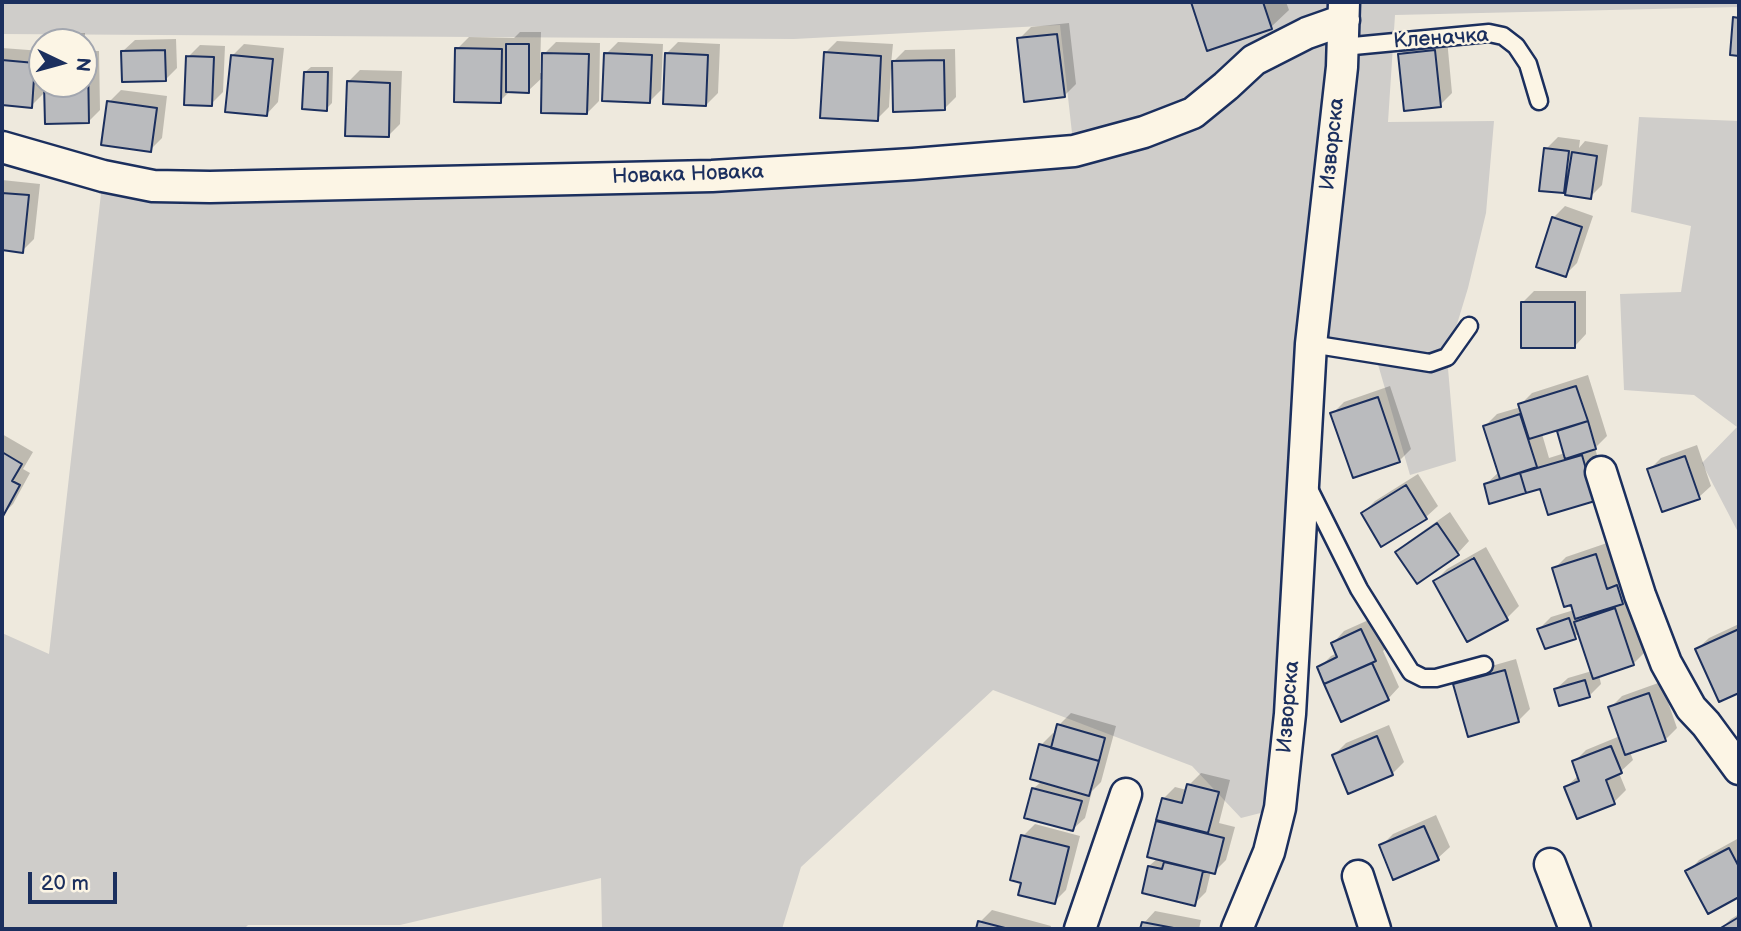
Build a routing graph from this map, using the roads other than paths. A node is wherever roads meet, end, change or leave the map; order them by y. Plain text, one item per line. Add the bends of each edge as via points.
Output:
1 (1344, 23) edge
2 (1539, 101) dead end
3 (2, 147) edge
4 (1469, 326) dead end
5 (1311, 344) junction
6 (1601, 472) dead end
7 (1303, 476) junction
8 (1484, 665) dead end
9 (1739, 769) edge
10 (1126, 794) dead end
11 (1550, 864) dead end
12 (1358, 876) dead end
13 (1080, 929) edge
14 (1237, 929) edge
15 (1375, 929) edge
16 (1575, 929) edge

1 - 2 lane, Кленачка via 1503,36 1517,46 1528,64
1 - 3 street, Новака Новака via 1324,26 1254,60 1193,113 1074,151 712,176 210,187 153,186
1 - 5 street, Изворска
4 - 5 lane via 1447,357 1430,363
5 - 7 street, Изворска
6 - 9 street via 1666,663 1691,708
7 - 8 lane, Изворска via 1359,589 1411,672 1436,678
7 - 14 street, Изворска via 1280,808 1269,852
10 - 13 street
11 - 16 street
12 - 15 street

